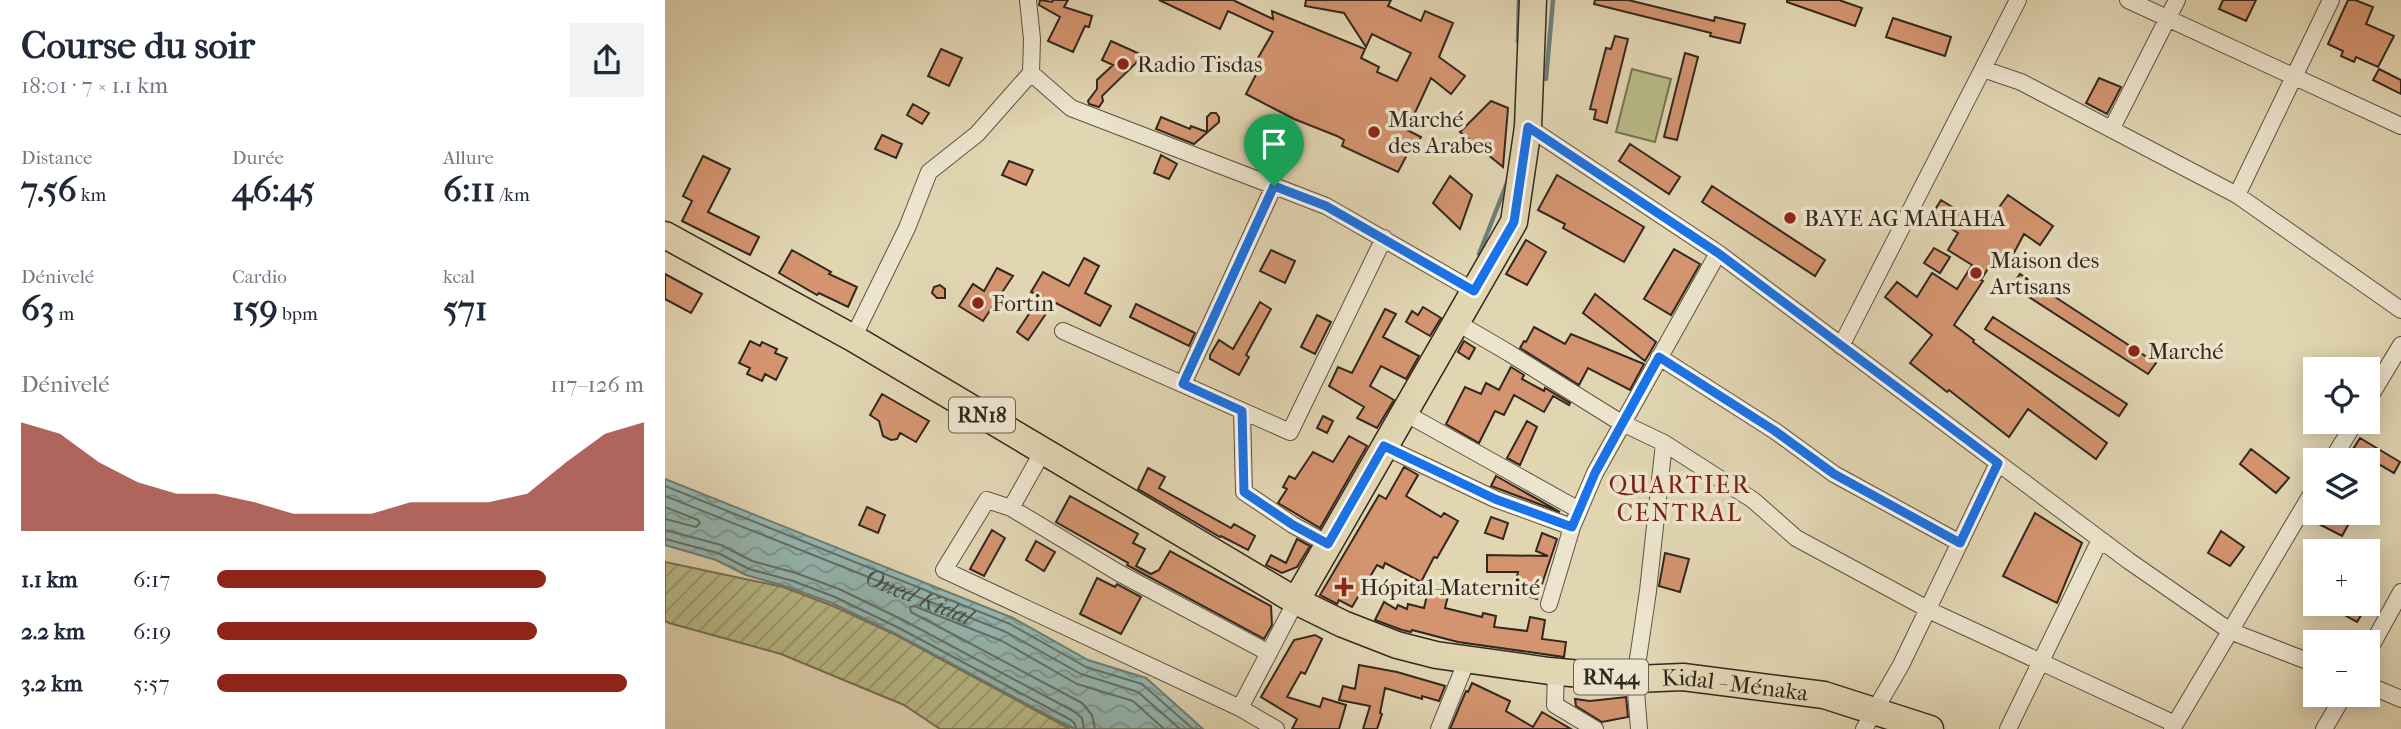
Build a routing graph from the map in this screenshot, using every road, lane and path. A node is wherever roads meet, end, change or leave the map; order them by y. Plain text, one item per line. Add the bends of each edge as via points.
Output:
1 (1028, 0) edge
2 (1533, 0) edge
3 (2018, 0) edge
4 (2128, 0) edge
5 (2177, 0) edge
6 (2331, 0) edge
7 (2169, 19) junction
8 (1983, 69) junction
9 (1031, 73) junction
10 (2295, 77) junction
11 (2401, 126) edge
12 (1528, 127) junction
13 (2112, 128) junction
14 (1274, 186) junction
15 (2237, 195) junction
16 (665, 236) edge
17 (1384, 238) junction
18 (1718, 253) junction
19 (1474, 291) junction
20 (2401, 310) edge
21 (1456, 322) junction
22 (1063, 331) dead end
23 (853, 338) junction
24 (2401, 345) edge
25 (1841, 346) junction
26 (1659, 357) junction
27 (2380, 380) edge
28 (1183, 384) junction
29 (1242, 411) junction
30 (1403, 412) junction
31 (1622, 423) junction
32 (1664, 443) junction
33 (1384, 446) junction
34 (1043, 451) junction
35 (1998, 463) junction
36 (2303, 508) edge
37 (1011, 509) junction
38 (1579, 510) junction
39 (1572, 527) junction
40 (2104, 542) junction
41 (1960, 543) junction
42 (1328, 544) junction
43 (2401, 592) edge
44 (1296, 601) junction
45 (1549, 604) dead end
46 (1928, 608) junction
47 (2380, 630) edge
48 (2230, 631) junction
49 (1269, 653) junction
50 (2303, 659) edge
51 (1467, 660) junction
52 (2040, 660) junction
53 (1556, 671) junction
54 (1635, 679) junction
55 (2380, 690) edge
56 (2401, 699) edge
57 (2337, 707) edge
58 (1240, 708) junction
59 (1869, 720) edge
60 (2173, 727) edge
61 (1924, 728) edge
62 (1276, 729) edge
63 (1439, 729) edge
64 (1595, 729) edge
65 (1639, 729) edge
66 (2008, 729) edge
67 (2325, 729) edge

1 - 9 street
2 - 12 main road
3 - 8 street
4 - 7 street
5 - 7 street
6 - 10 street
7 - 10 street
7 - 13 street
8 - 13 street via 2021,82
8 - 25 street
9 - 14 street via 1071,108
9 - 23 street via 977,134 929,172
10 - 11 street
10 - 15 street
12 - 18 street
12 - 19 main road via 1514,222
13 - 15 street
14 - 17 street via 1326,206
14 - 28 street
15 - 20 street
16 - 23 main road, RN18
17 - 19 street
17 - 29 street via 1290,432
18 - 25 street
18 - 26 street
19 - 21 main road
21 - 30 main road
21 - 31 street
22 - 28 street
23 - 34 main road, RN18
24 - 27 street
25 - 35 street
26 - 31 street
26 - 41 street via 1834,474
28 - 29 street
29 - 42 street via 1244,492
30 - 33 main road
30 - 38 street
31 - 32 street
31 - 38 street
32 - 46 street via 1752,500 1796,538
32 - 54 street
33 - 39 street via 1495,499
33 - 42 main road
34 - 37 street
34 - 44 main road, RN18
35 - 40 street
35 - 41 street
36 - 48 street
37 - 49 street
37 - 58 street via 987,500 944,570
38 - 39 street
39 - 45 street
40 - 48 street
40 - 52 street via 2096,548
41 - 46 street
42 - 44 main road
43 - 47 street
44 - 49 street
44 - 51 main road, Kidal - Ménaka / RN44 via 1397,645
46 - 52 street
46 - 59 street
48 - 50 street
48 - 60 street
49 - 58 street
51 - 53 main road, Kidal - Ménaka / RN44
51 - 63 street
52 - 60 street
52 - 66 street
53 - 54 main road, Kidal - Ménaka / RN44
53 - 64 street via 1555,705
54 - 59 main road, Kidal - Ménaka / RN44 via 1683,677 1824,695
54 - 65 street
55 - 56 street
57 - 67 street
58 - 62 street
59 - 61 main road, Kidal - Ménaka / RN44

